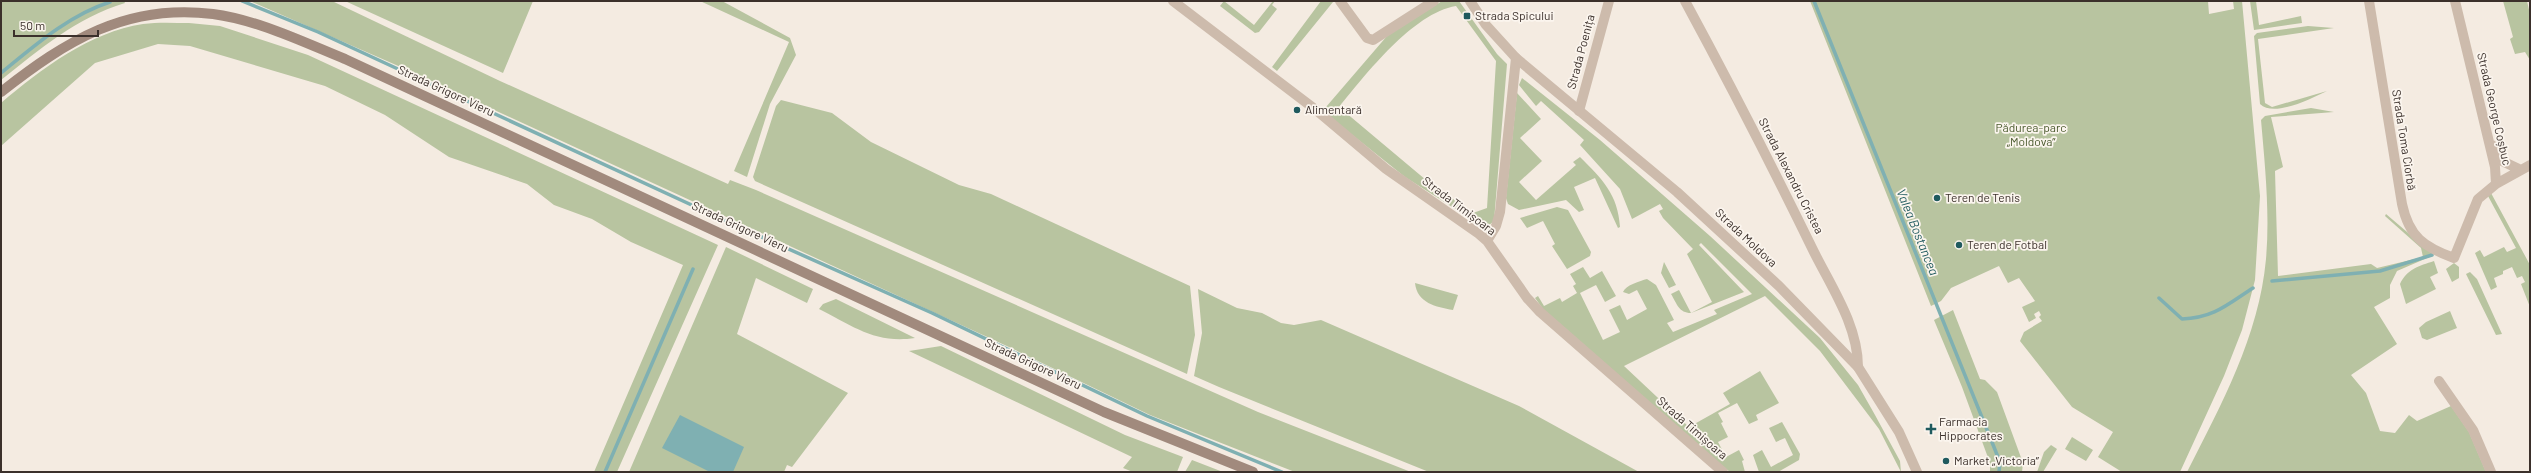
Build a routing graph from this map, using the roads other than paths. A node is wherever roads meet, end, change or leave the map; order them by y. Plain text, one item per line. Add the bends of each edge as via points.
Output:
1 (1173, 1) edge
2 (1340, 1) edge
3 (1434, 1) edge
4 (1470, 1) edge
5 (1609, 1) edge
6 (1685, 1) edge
7 (2369, 1) edge
8 (2455, 1) edge
9 (1516, 58) junction
10 (1, 92) edge
11 (1579, 111) junction
12 (2488, 136) junction
13 (2526, 167) edge
14 (2496, 184) junction
15 (1487, 241) junction
16 (2454, 258) joint
17 (1858, 367) junction
18 (2439, 381) dead end
19 (1253, 472) edge
20 (1723, 472) edge
21 (1917, 472) edge
22 (2491, 472) edge

1 - 15 street, Strada Timișoara via 1316,110 1386,169
2 - 3 street via 1367,38 1373,40
4 - 9 street, Strada Moldova via 1486,25
5 - 11 street, Strada Poenița
6 - 17 street, Strada Alexandru Cristea via 1778,177 1848,322 1858,347
7 - 16 street, Strada Toma Ciorbă via 2404,217 2409,228 2432,250
8 - 12 street, Strada George Coșbuc
9 - 11 street, Strada Moldova
9 - 15 street via 1500,212 1496,226
10 - 19 main road, Strada Grigore Vieru via 56,51 108,25 145,15 172,12 213,14 287,35 345,59 1104,412
11 - 17 street, Strada Moldova via 1682,197 1779,286
12 - 13 street via 2502,161
12 - 14 street, Strada George Coșbuc
13 - 14 street
14 - 16 street, Strada George Coșbuc via 2482,194 2475,204
15 - 20 street, Strada Timișoara via 1527,298 1540,312
17 - 21 street, Strada Moldova via 1899,432
18 - 22 street via 2473,430

